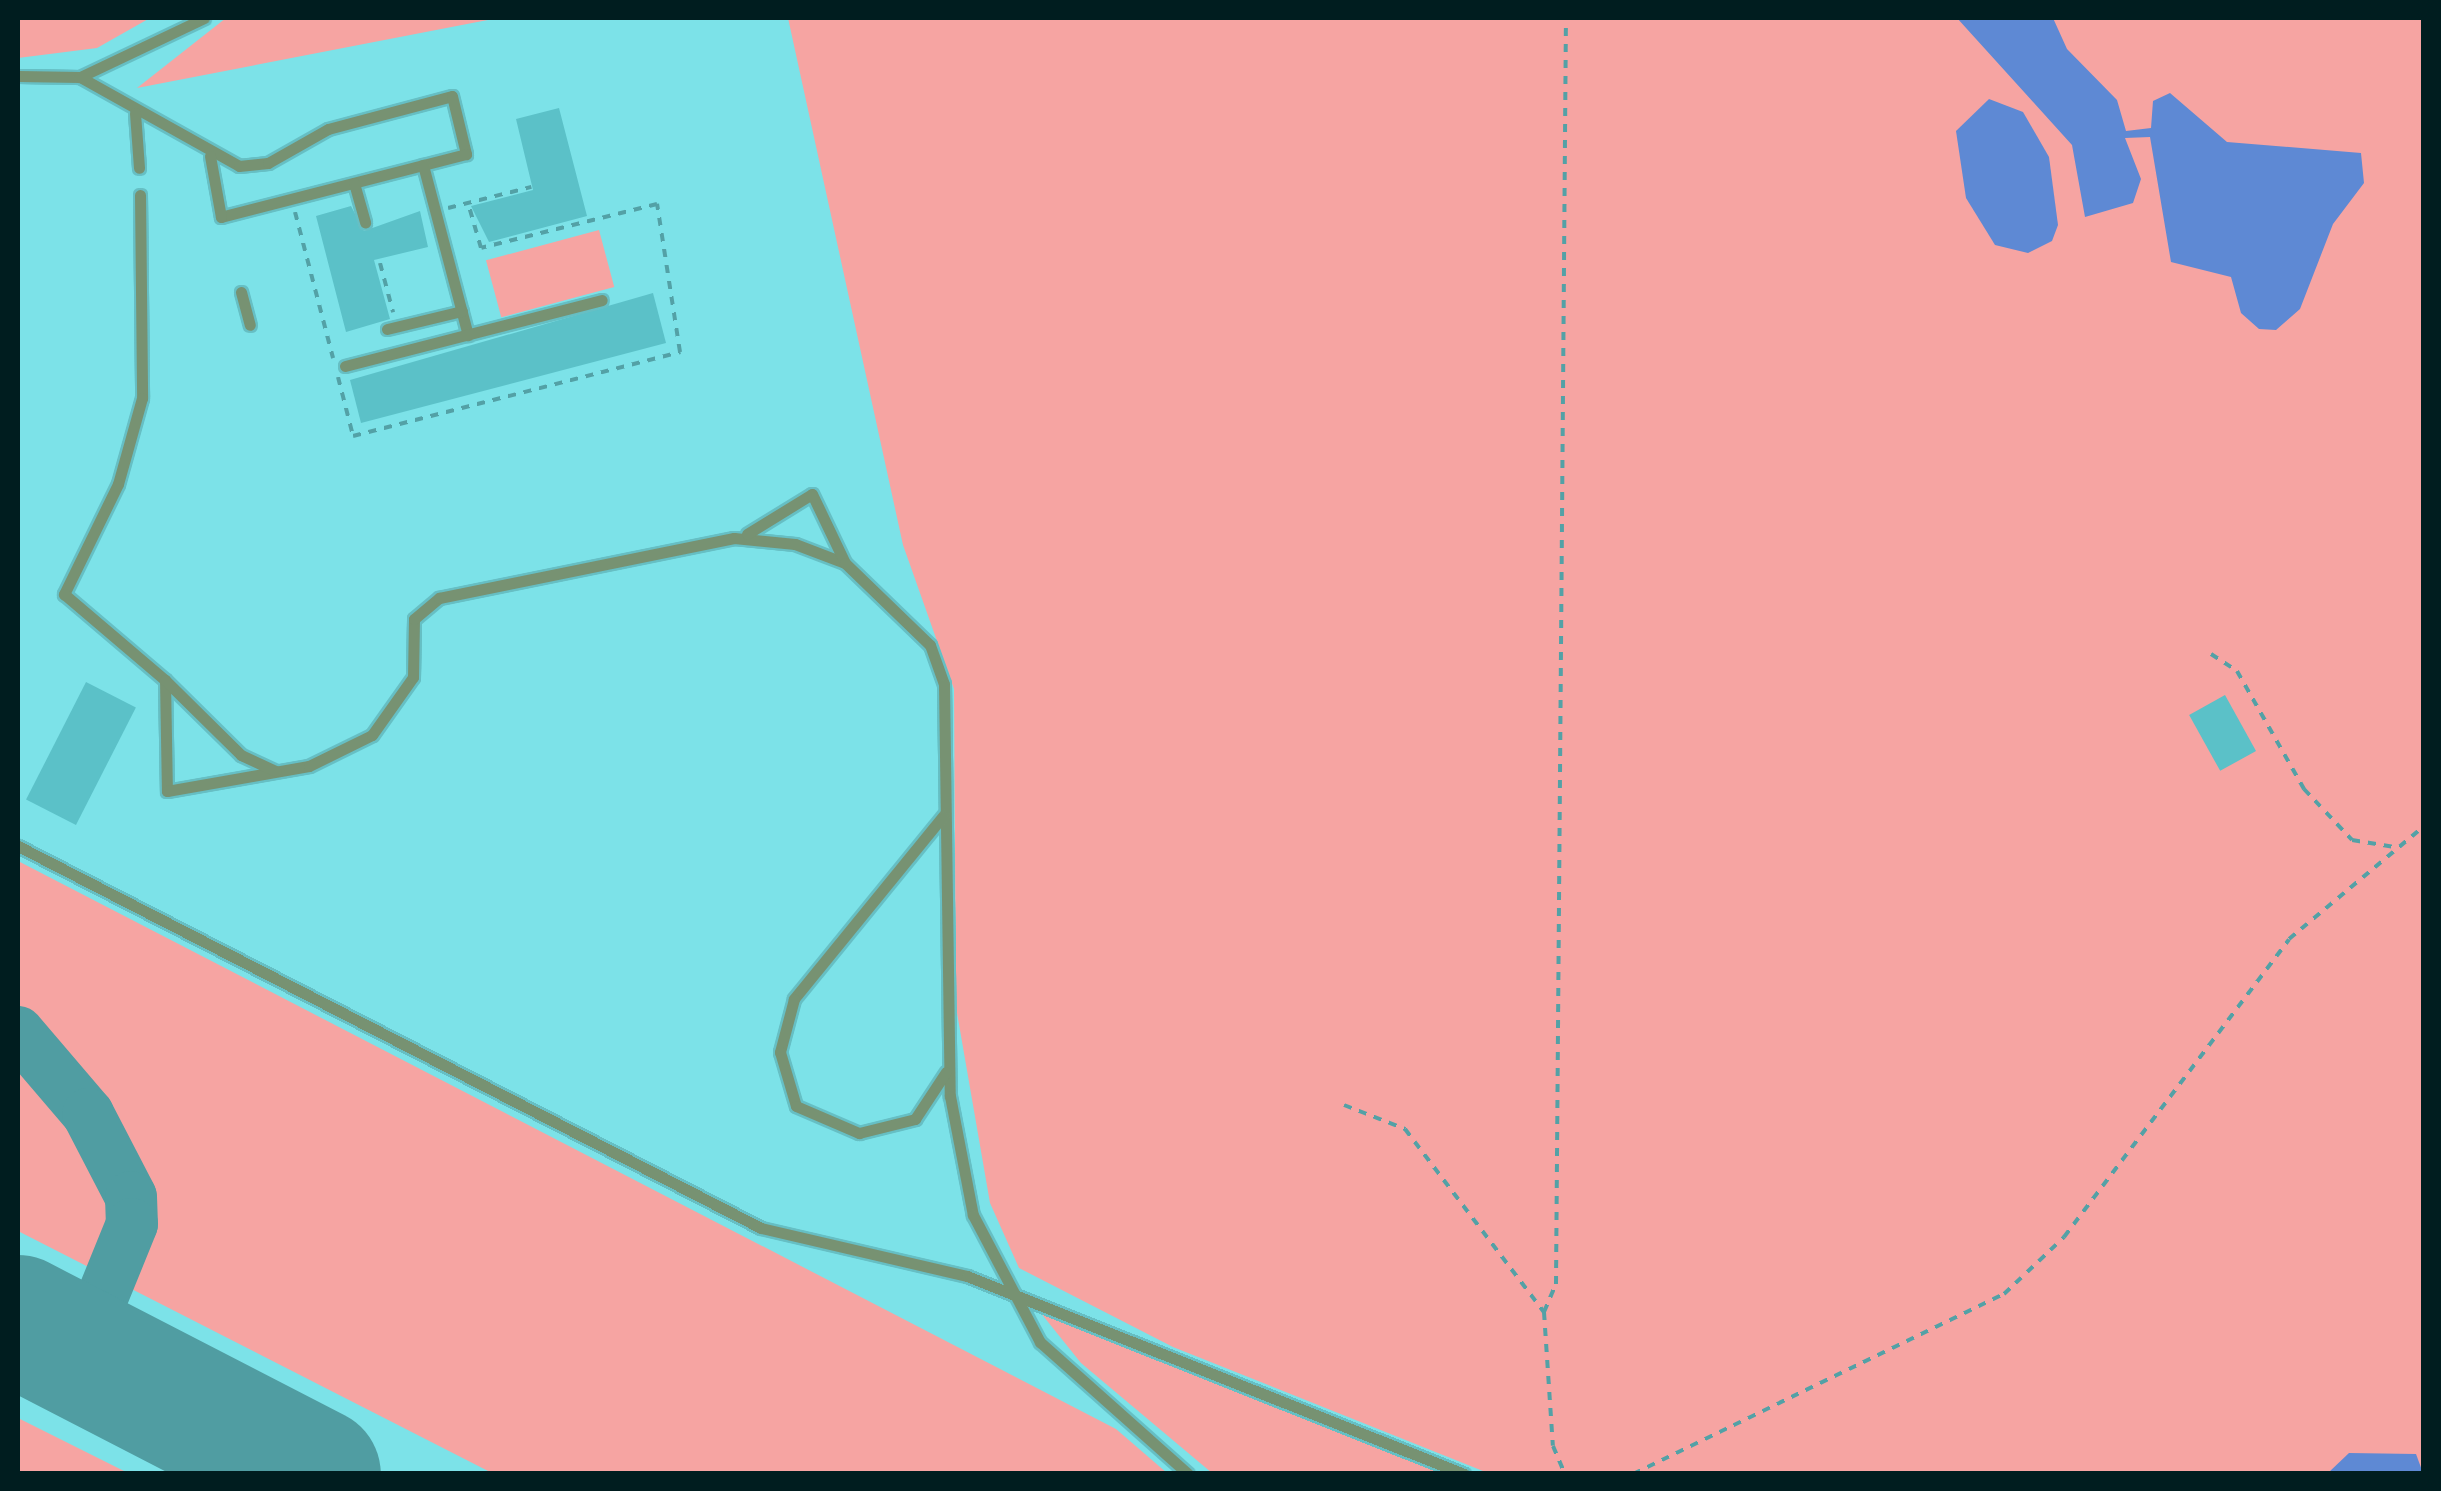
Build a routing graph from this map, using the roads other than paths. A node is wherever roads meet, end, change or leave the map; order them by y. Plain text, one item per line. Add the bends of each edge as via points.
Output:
1 (204, 18) edge
2 (18, 76) edge
3 (80, 77) junction
4 (135, 113) junction
5 (210, 156) junction
6 (423, 165) junction
7 (140, 168) dead end
8 (354, 182) junction
9 (140, 196) dead end
10 (365, 222) dead end
11 (241, 292) dead end
12 (602, 300) dead end
13 (462, 311) junction
14 (250, 324) dead end
15 (392, 328) road end
16 (468, 335) junction
17 (345, 366) dead end
18 (734, 538) junction
19 (845, 563) junction
20 (165, 680) junction
21 (277, 772) junction
22 (943, 816) junction
23 (18, 846) edge
24 (950, 1056) junction
25 (1006, 1291) junction
26 (1188, 1474) edge
27 (1464, 1474) edge

1 - 3 lane
2 - 3 lane
3 - 4 lane
4 - 5 lane
4 - 7 lane
5 - 6 lane via 268,163 328,129 452,96 466,154
5 - 8 lane via 220,217
6 - 8 lane
6 - 13 lane
8 - 10 lane
9 - 20 lane via 142,398 118,484 64,594
11 - 14 lane
12 - 16 lane
13 - 15 lane
13 - 16 lane
16 - 17 lane
18 - 19 lane via 795,544
18 - 19 lane via 783,519 812,494
18 - 21 lane via 423,606 401,705 372,735
19 - 22 lane via 910,621 940,665
20 - 21 lane via 241,755
20 - 21 lane via 166,791
22 - 24 lane
22 - 24 lane via 794,1000 780,1052 796,1106 859,1134 914,1119 940,1089
23 - 25 lane via 510,1091 739,1218
24 - 25 lane via 973,1215
25 - 26 lane via 1040,1342
25 - 27 lane

